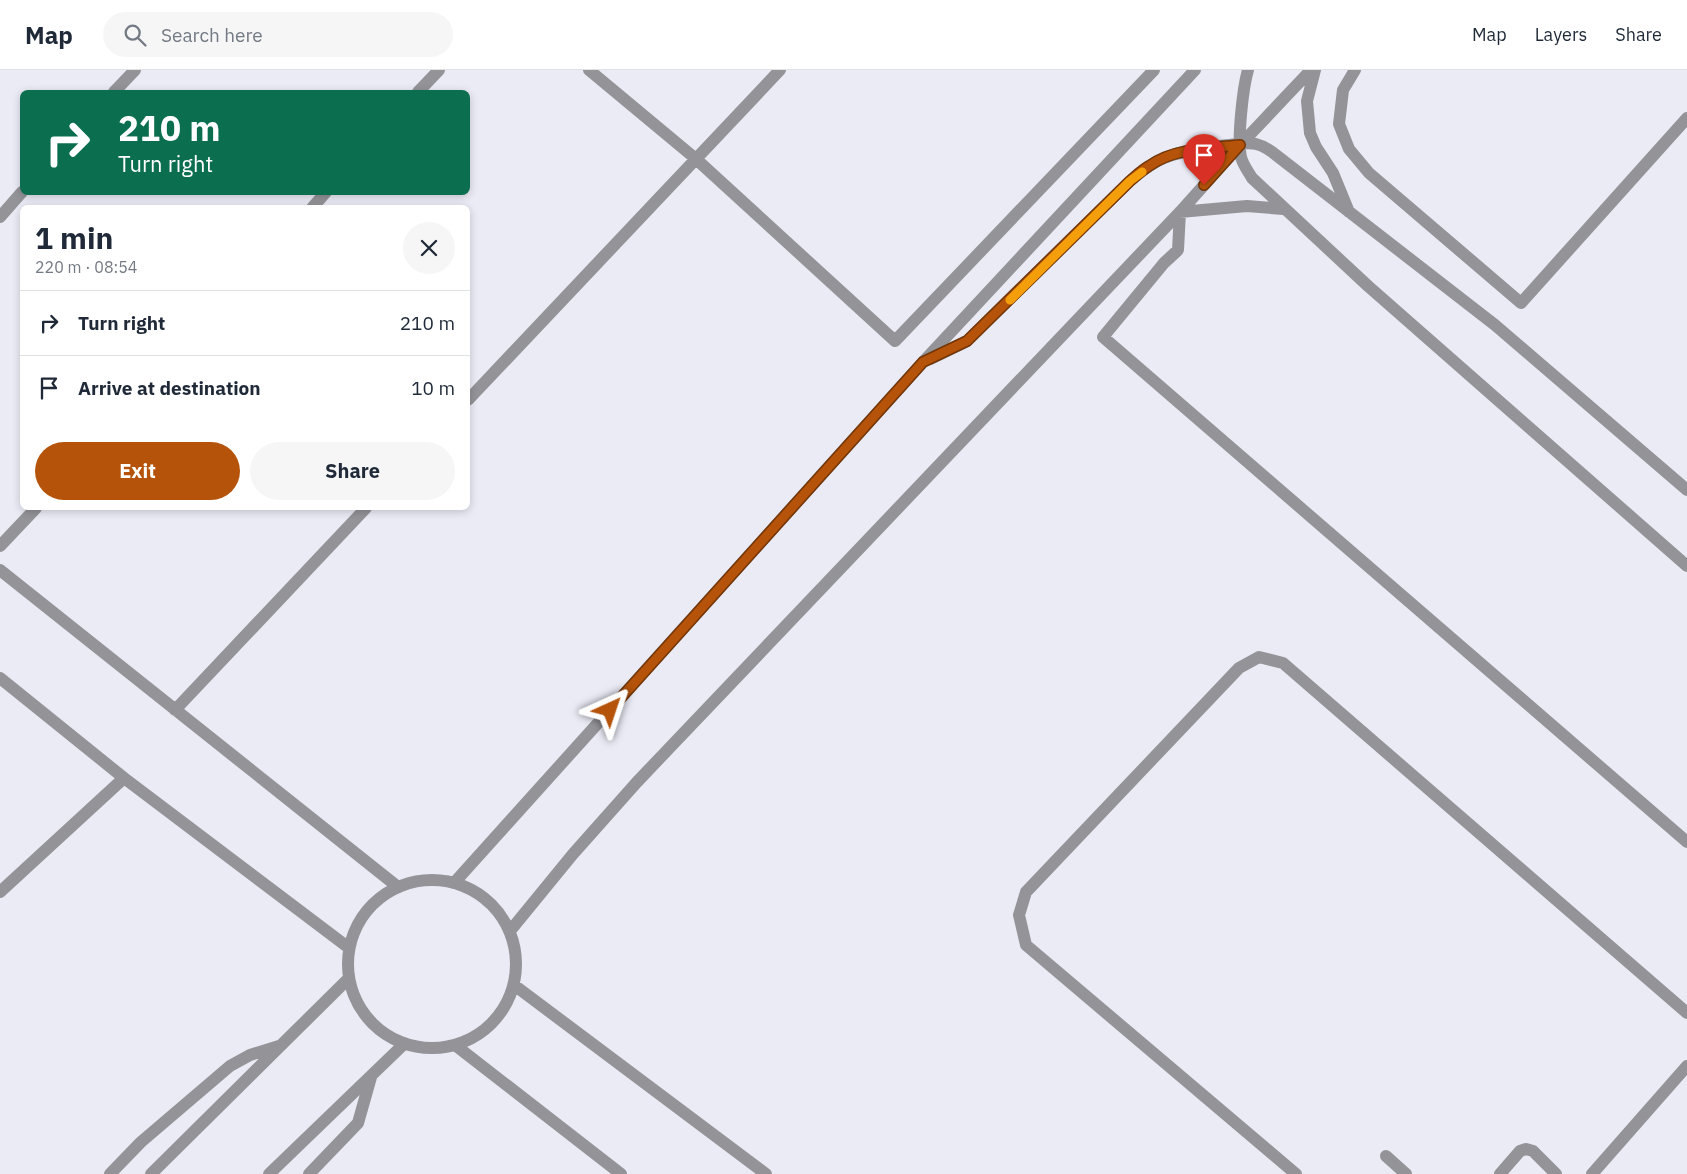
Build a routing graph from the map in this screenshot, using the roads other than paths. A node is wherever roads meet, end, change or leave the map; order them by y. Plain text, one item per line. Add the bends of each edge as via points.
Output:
1 (134, 70) edge
2 (438, 70) edge
3 (590, 70) edge
4 (780, 70) edge
5 (1154, 70) edge
6 (1195, 70) edge
7 (1248, 70) edge
8 (1313, 70) edge
9 (1355, 70) edge
10 (116, 90) edge
11 (420, 90) edge
12 (1687, 118) edge
13 (1240, 145) junction
14 (696, 159) junction
15 (20, 194) edge
16 (323, 195) edge
17 (315, 205) edge
18 (1284, 208) junction
19 (1180, 212) junction
20 (1350, 213) junction
21 (0, 217) edge
22 (923, 362) junction
23 (470, 398) edge
24 (1687, 490) edge
25 (34, 510) edge
26 (364, 510) edge
27 (0, 546) edge
28 (1687, 566) edge
29 (0, 570) edge
30 (0, 678) edge
31 (175, 710) junction
32 (124, 778) junction
33 (1687, 842) edge
34 (454, 883) junction
35 (398, 887) junction
36 (0, 892) edge
37 (510, 931) junction
38 (349, 948) junction
39 (348, 979) junction
40 (514, 985) junction
41 (1687, 1013) edge
42 (404, 1044) junction
43 (281, 1045) junction
44 (455, 1045) junction
45 (1687, 1066) edge
46 (372, 1075) junction
47 (1386, 1156) dead end
48 (110, 1174) edge
49 (151, 1174) edge
50 (269, 1174) edge
51 (309, 1174) edge
52 (621, 1174) edge
53 (766, 1174) edge
54 (1296, 1174) edge
55 (1406, 1174) edge
56 (1500, 1174) edge
57 (1556, 1174) edge
58 (1592, 1174) edge

1 - 10 street
2 - 11 street
3 - 14 street
4 - 14 street
5 - 14 street via 895,340
6 - 22 street
7 - 13 street
8 - 13 street
8 - 20 street via 1307,101 1310,133 1333,172
9 - 12 street via 1343,90 1339,124 1349,149 1369,173 1521,303
13 - 18 street via 1244,166 1252,178
13 - 19 street
13 - 20 street via 1266,147
13 - 22 street via 1188,151 1150,165 967,341
14 - 23 street
15 - 21 street
16 - 17 street
18 - 19 street via 1247,206
18 - 28 street via 1368,286
19 - 33 street via 1178,250 1103,337
19 - 37 street via 637,782
20 - 24 street via 1495,325
22 - 34 street
25 - 27 street
26 - 31 street
29 - 31 street
30 - 32 street
31 - 35 street
32 - 36 street
32 - 38 street
34 - 35 street via 416,882
34 - 37 street via 477,894 496,910
35 - 38 street via 375,902 359,923
37 - 40 street via 516,958
38 - 39 street
39 - 42 street via 359,1007 378,1030
39 - 43 street
40 - 44 street via 502,1012 482,1033
40 - 53 street
41 - 54 street via 1283,663 1259,657 1239,668 1026,892 1019,915 1026,945
42 - 44 street via 429,1049
42 - 46 street
43 - 48 street via 230,1066 141,1142
43 - 49 street
44 - 52 street
45 - 58 street
46 - 50 street
46 - 51 street via 358,1123
47 - 55 street
56 - 57 street via 1520,1151 1526,1149 1533,1151

